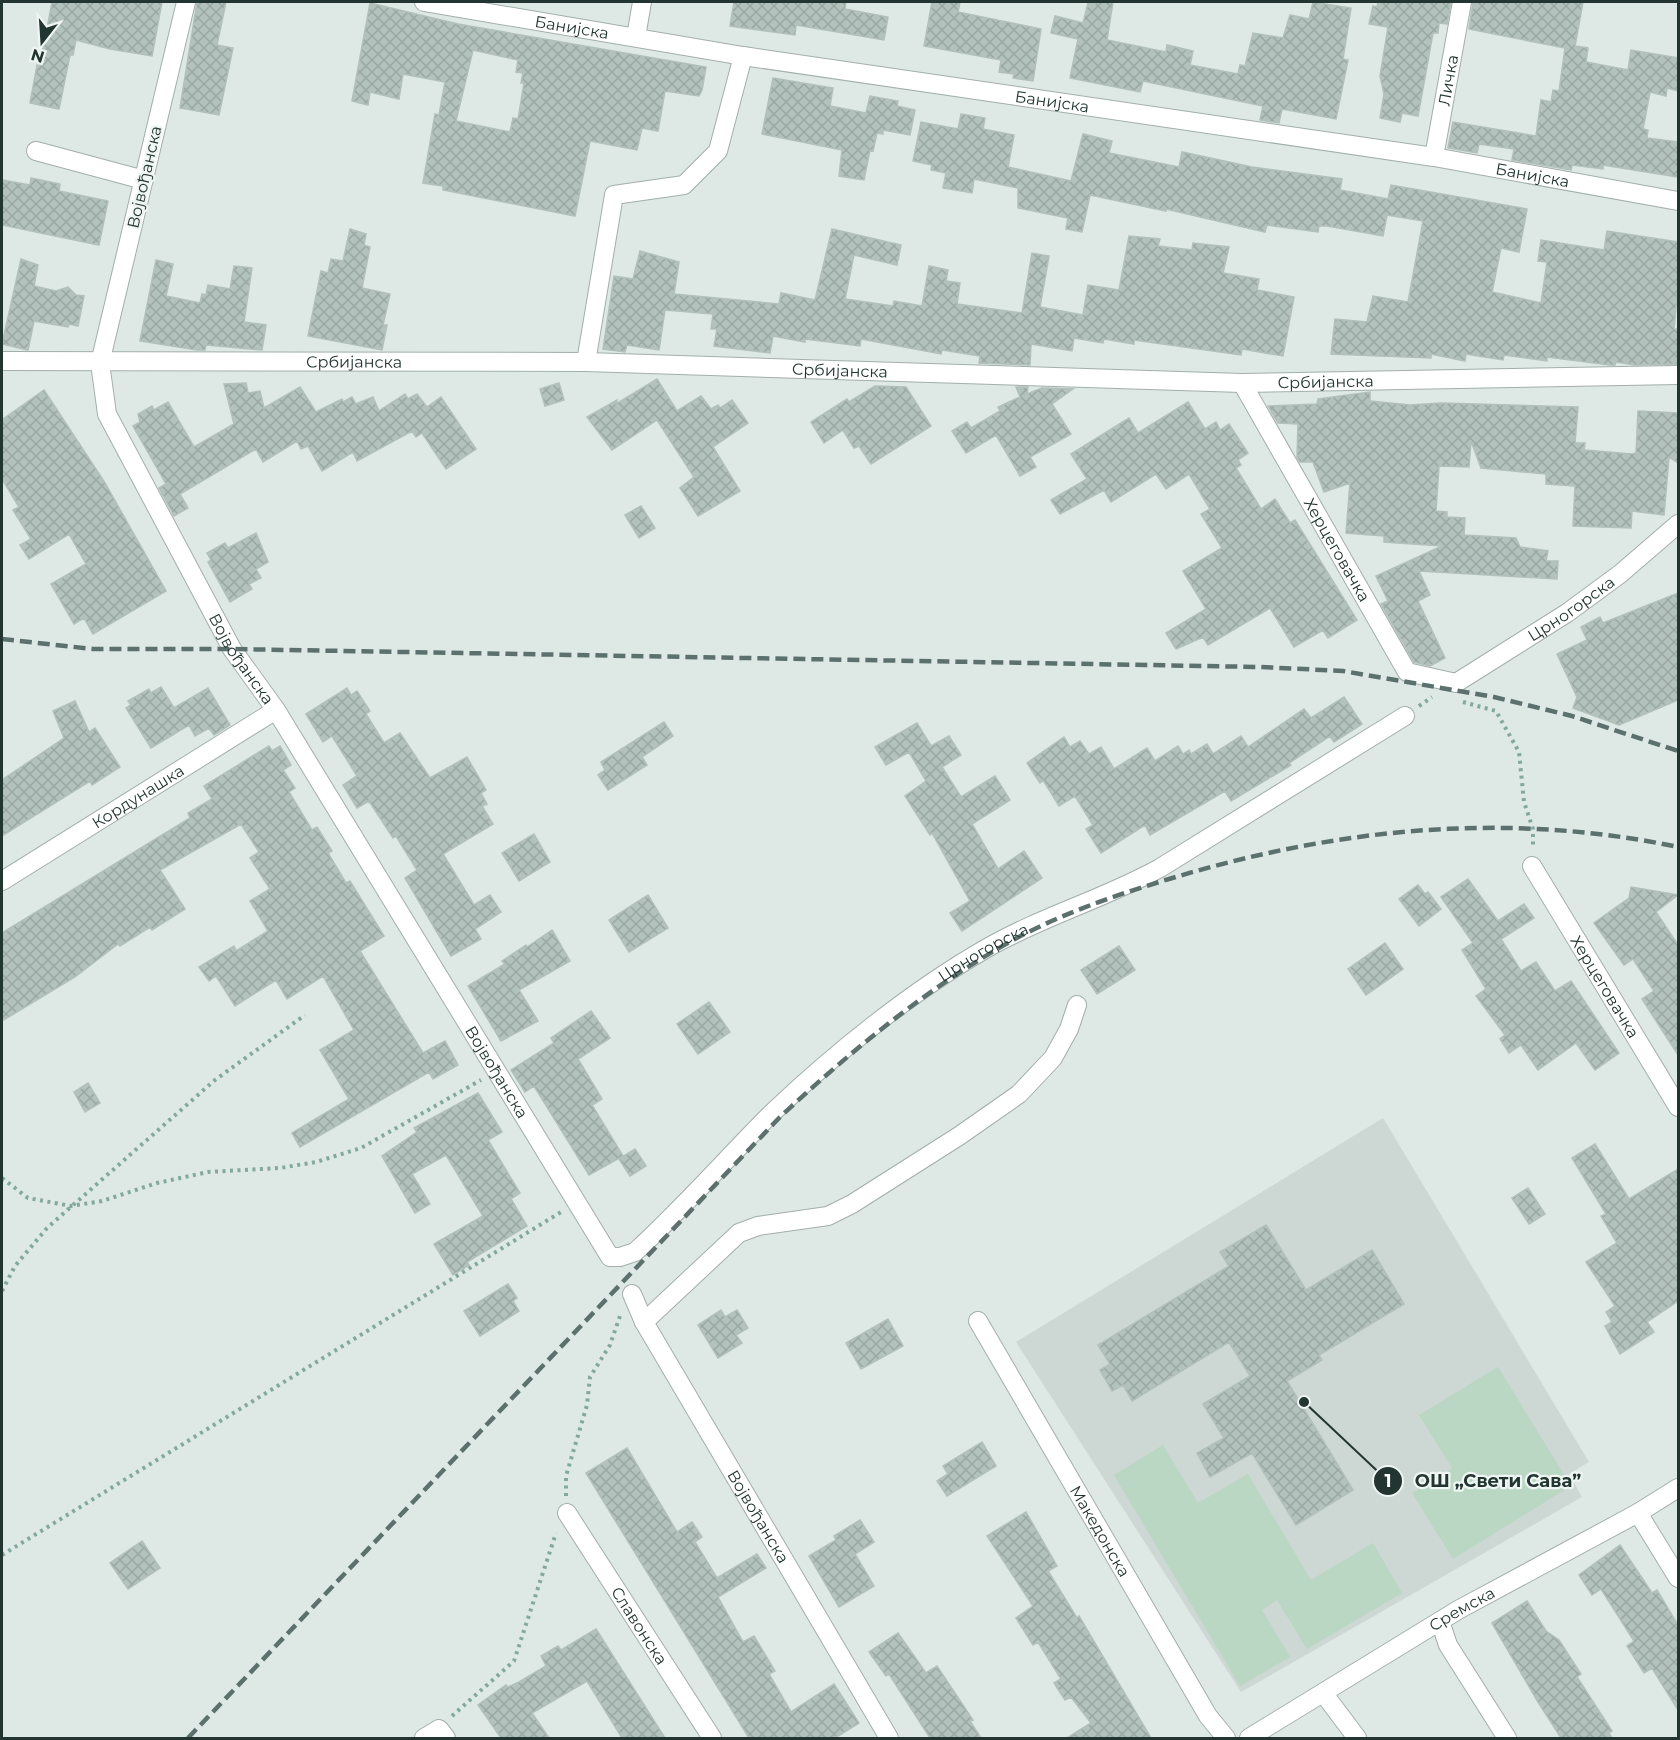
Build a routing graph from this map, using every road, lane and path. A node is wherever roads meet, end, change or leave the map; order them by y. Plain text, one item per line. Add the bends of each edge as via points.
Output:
1 (186, 2) edge
2 (424, 2) edge
3 (642, 2) edge
4 (1462, 2) edge
5 (636, 37) junction
6 (743, 56) junction
7 (36, 151) dead end
8 (1434, 158) junction
9 (144, 180) junction
10 (1678, 201) edge
11 (2, 361) edge
12 (586, 362) junction
13 (100, 363) junction
14 (1678, 375) edge
15 (1242, 383) junction
16 (1678, 524) edge
17 (1456, 691) junction
18 (276, 710) junction
19 (1405, 716) dead end
20 (1532, 866) joint
21 (2, 881) edge
22 (1077, 1005) dead end
23 (305, 1015) dead end
24 (497, 1071) junction
25 (1678, 1107) edge
26 (2, 1178) edge
27 (578, 1203) junction
28 (71, 1206) junction
29 (610, 1257) joint
30 (2, 1291) edge
31 (632, 1294) dead end
32 (978, 1321) dead end
33 (644, 1322) junction
34 (1678, 1488) edge
35 (567, 1513) dead end
36 (1638, 1513) junction
37 (2, 1555) edge
38 (1678, 1578) edge
39 (1440, 1621) junction
40 (1324, 1694) junction
41 (712, 1738) edge
42 (889, 1738) edge
43 (1226, 1738) edge
44 (1249, 1738) edge
45 (1357, 1738) edge
46 (1507, 1738) edge

1 - 9 street, Војвођанска
2 - 5 street, Банијска
3 - 5 street
4 - 8 street, Личка
5 - 6 street, Банијска
6 - 8 street, Банијска
6 - 12 street via 718,151 684,185 614,195
7 - 9 street
8 - 10 street, Банијска
9 - 13 street, Војвођанска
11 - 13 street, Србијанска
12 - 13 street, Србијанска
12 - 15 street, Србијанска
13 - 18 street, Војвођанска via 107,414 232,649
14 - 15 street, Србијанска
15 - 17 street, Херцеговачка via 1407,672
16 - 17 street, Црногорска via 1620,574
17 - 20 path via 1496,711 1519,752 1524,802 1533,829
18 - 21 street, Кордунашка
18 - 24 street, Војвођанска
19 - 29 street, Црногорска via 1160,868 1130,885 1049,916 921,991 781,1105 635,1251
20 - 25 street, Херцеговачка
22 - 33 street via 1053,1058 1019,1094 828,1216 758,1226 739,1233
23 - 28 path via 215,1080
24 - 27 street, Војвођанска
24 - 28 path via 361,1148 280,1168 208,1172
26 - 28 path via 28,1198
27 - 29 street, Војвођанска
27 - 37 path
28 - 30 path via 15,1266
31 - 33 street, Војвођанска
32 - 43 street, Македонска via 1208,1716
33 - 42 street, Војвођанска
34 - 36 street, Сремска
35 - 41 street, Славонска
36 - 38 street
36 - 39 street, Сремска
39 - 40 street, Сремска
39 - 46 street via 1448,1645
40 - 44 street, Сремска
40 - 45 street

